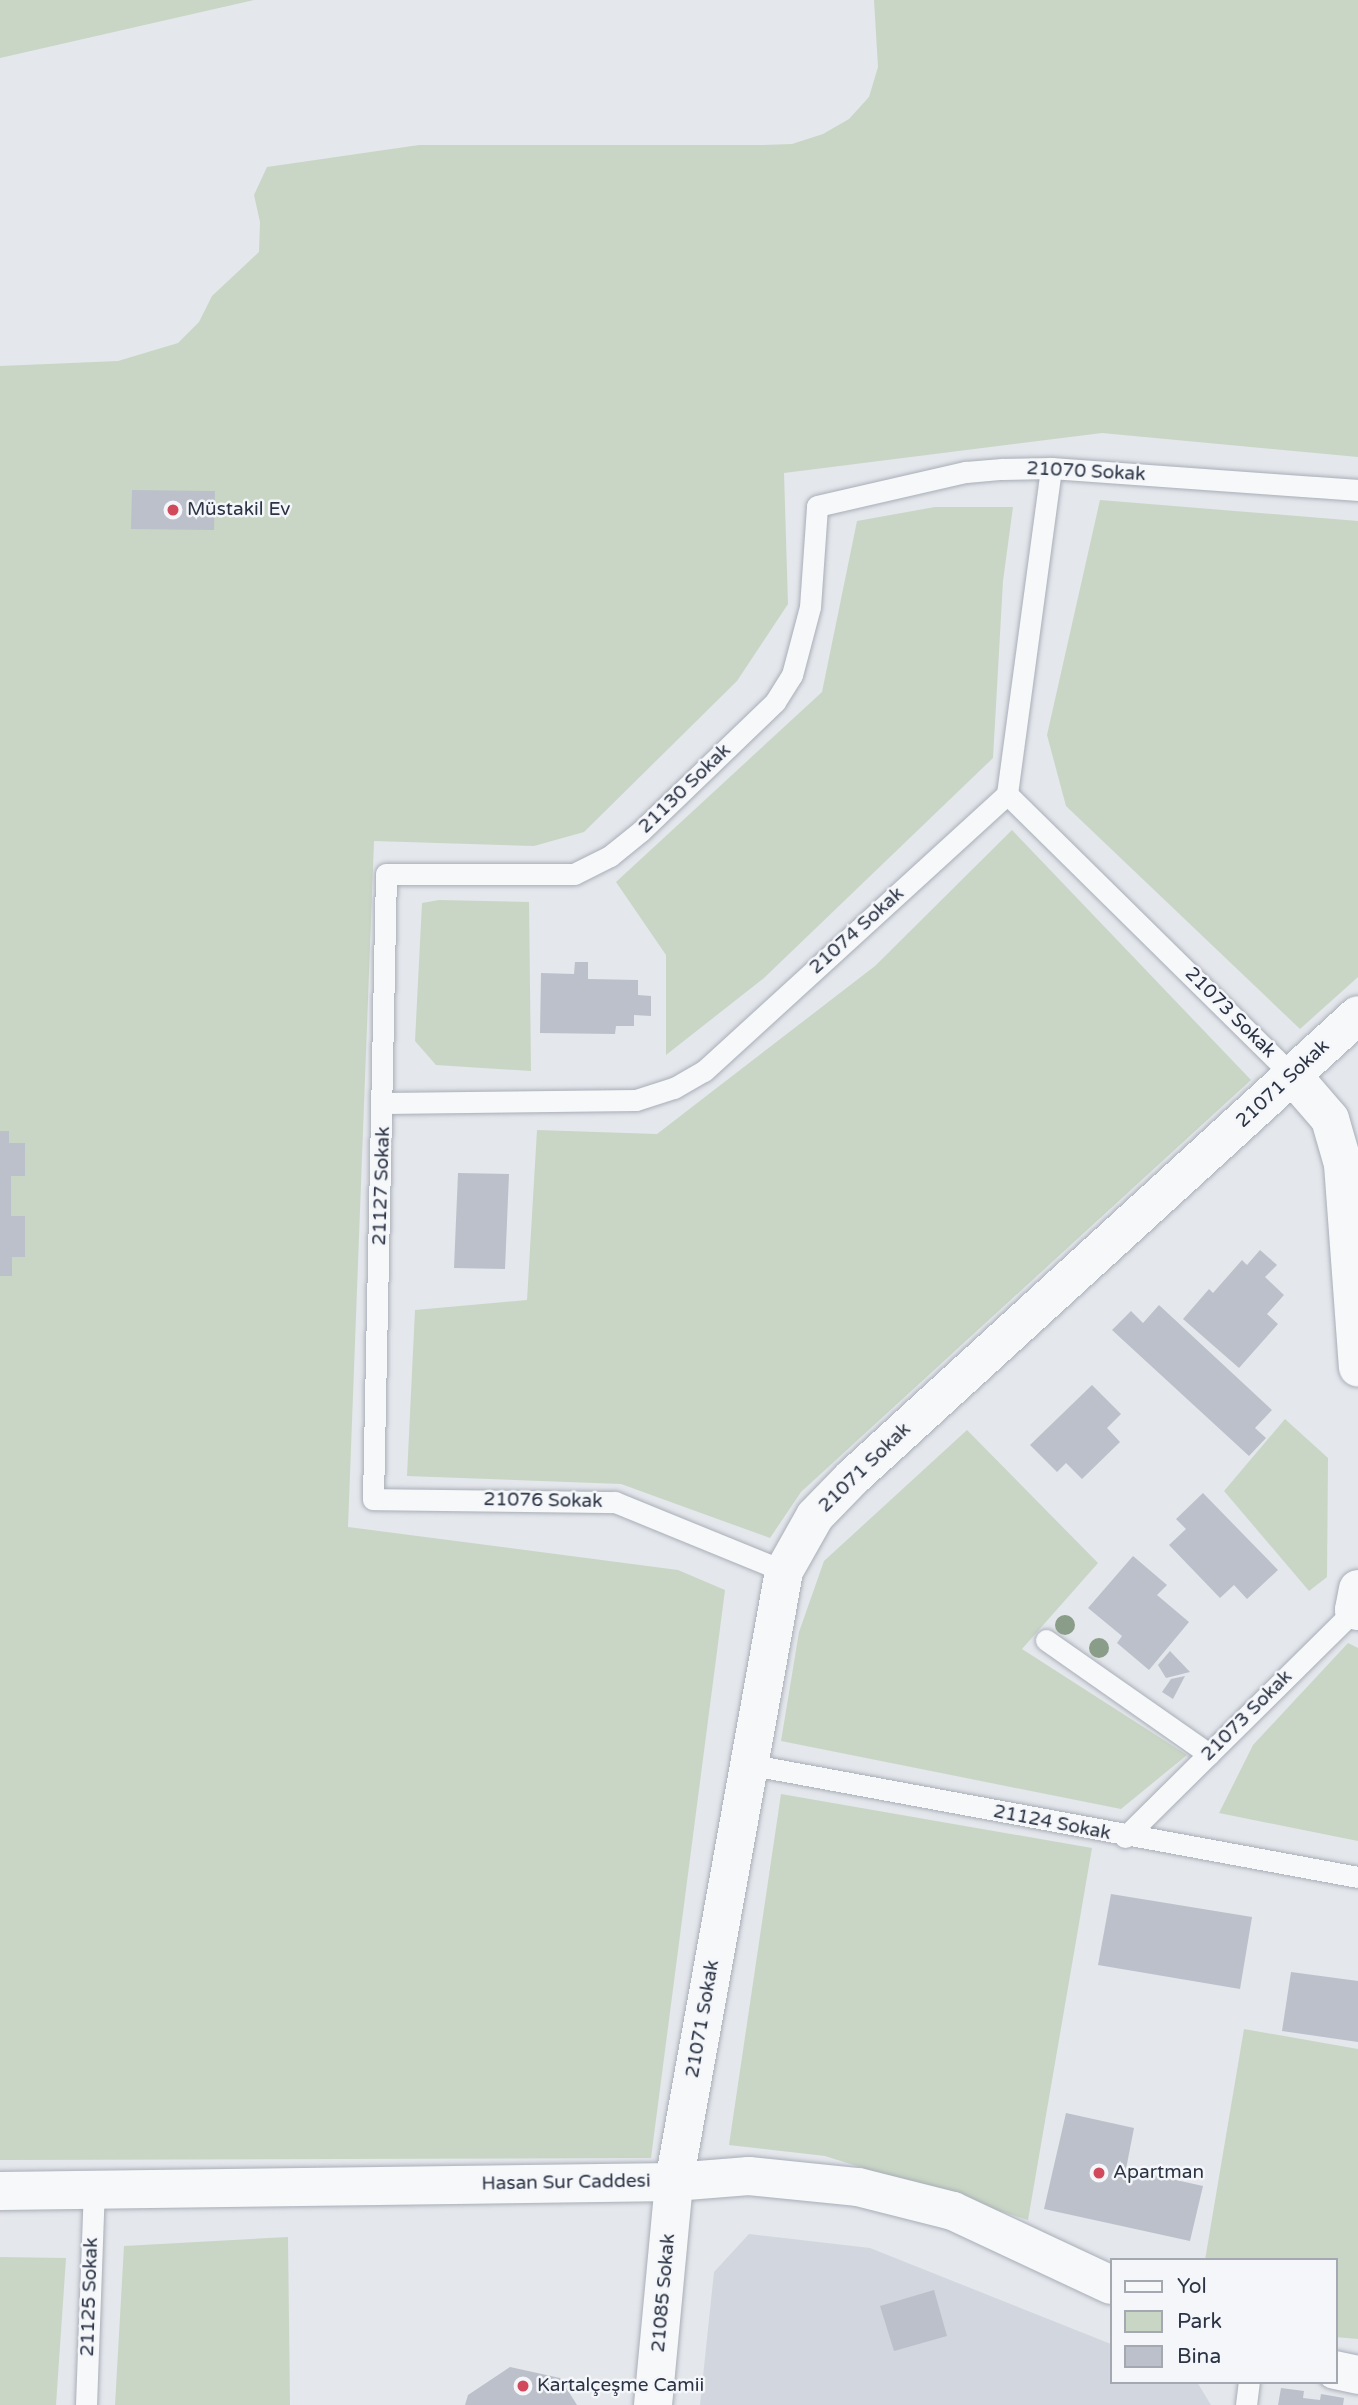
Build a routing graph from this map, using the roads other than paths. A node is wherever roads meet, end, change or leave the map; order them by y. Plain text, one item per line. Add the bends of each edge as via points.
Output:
1 (1051, 468) junction
2 (1358, 490) edge
3 (817, 506) joint
4 (1007, 794) junction
5 (386, 874) joint
6 (1358, 1015) edge
7 (1292, 1075) junction
8 (384, 1102) junction
9 (1358, 1367) edge
10 (373, 1499) joint
11 (784, 1571) junction
12 (1357, 1603) edge
13 (1046, 1640) dead end
14 (1209, 1754) junction
15 (747, 1764) junction
16 (1125, 1837) junction
17 (1358, 1877) edge
18 (674, 2182) junction
19 (94, 2190) junction
20 (0, 2191) edge
21 (1110, 2285) edge
22 (1337, 2370) edge
23 (1358, 2375) edge
24 (1250, 2384) edge
25 (86, 2405) edge
26 (653, 2405) edge
27 (1246, 2405) edge

1 - 2 lane, 21070 Sokak
1 - 3 lane, 21070 Sokak via 966,472
1 - 4 lane
3 - 5 lane, 21130 Sokak via 810,607 792,675 775,702 641,831 610,856 574,874
4 - 7 lane, 21073 Sokak
4 - 8 lane, 21074 Sokak via 704,1071 674,1088 636,1100
5 - 8 lane, 21127 Sokak
6 - 7 street, 21071 Sokak
7 - 9 street, 21073 Sokak via 1330,1119 1343,1164
7 - 11 street, 21071 Sokak via 853,1477 815,1516
8 - 10 lane, 21127 Sokak
10 - 11 lane, 21076 Sokak via 615,1502
11 - 15 street, 21071 Sokak
12 - 14 lane, 21073 Sokak
13 - 14 lane
14 - 16 lane, 21073 Sokak
15 - 16 lane, 21124 Sokak
15 - 18 street, 21071 Sokak
16 - 17 lane, 21124 Sokak
18 - 19 street, Hasan Sur Caddesi
18 - 21 street, Hasan Sur Caddesi via 749,2176 858,2187 953,2211
18 - 26 street, 21085 Sokak
19 - 20 street, Hasan Sur Caddesi
19 - 25 lane, 21125 Sokak
22 - 23 street
24 - 27 lane

